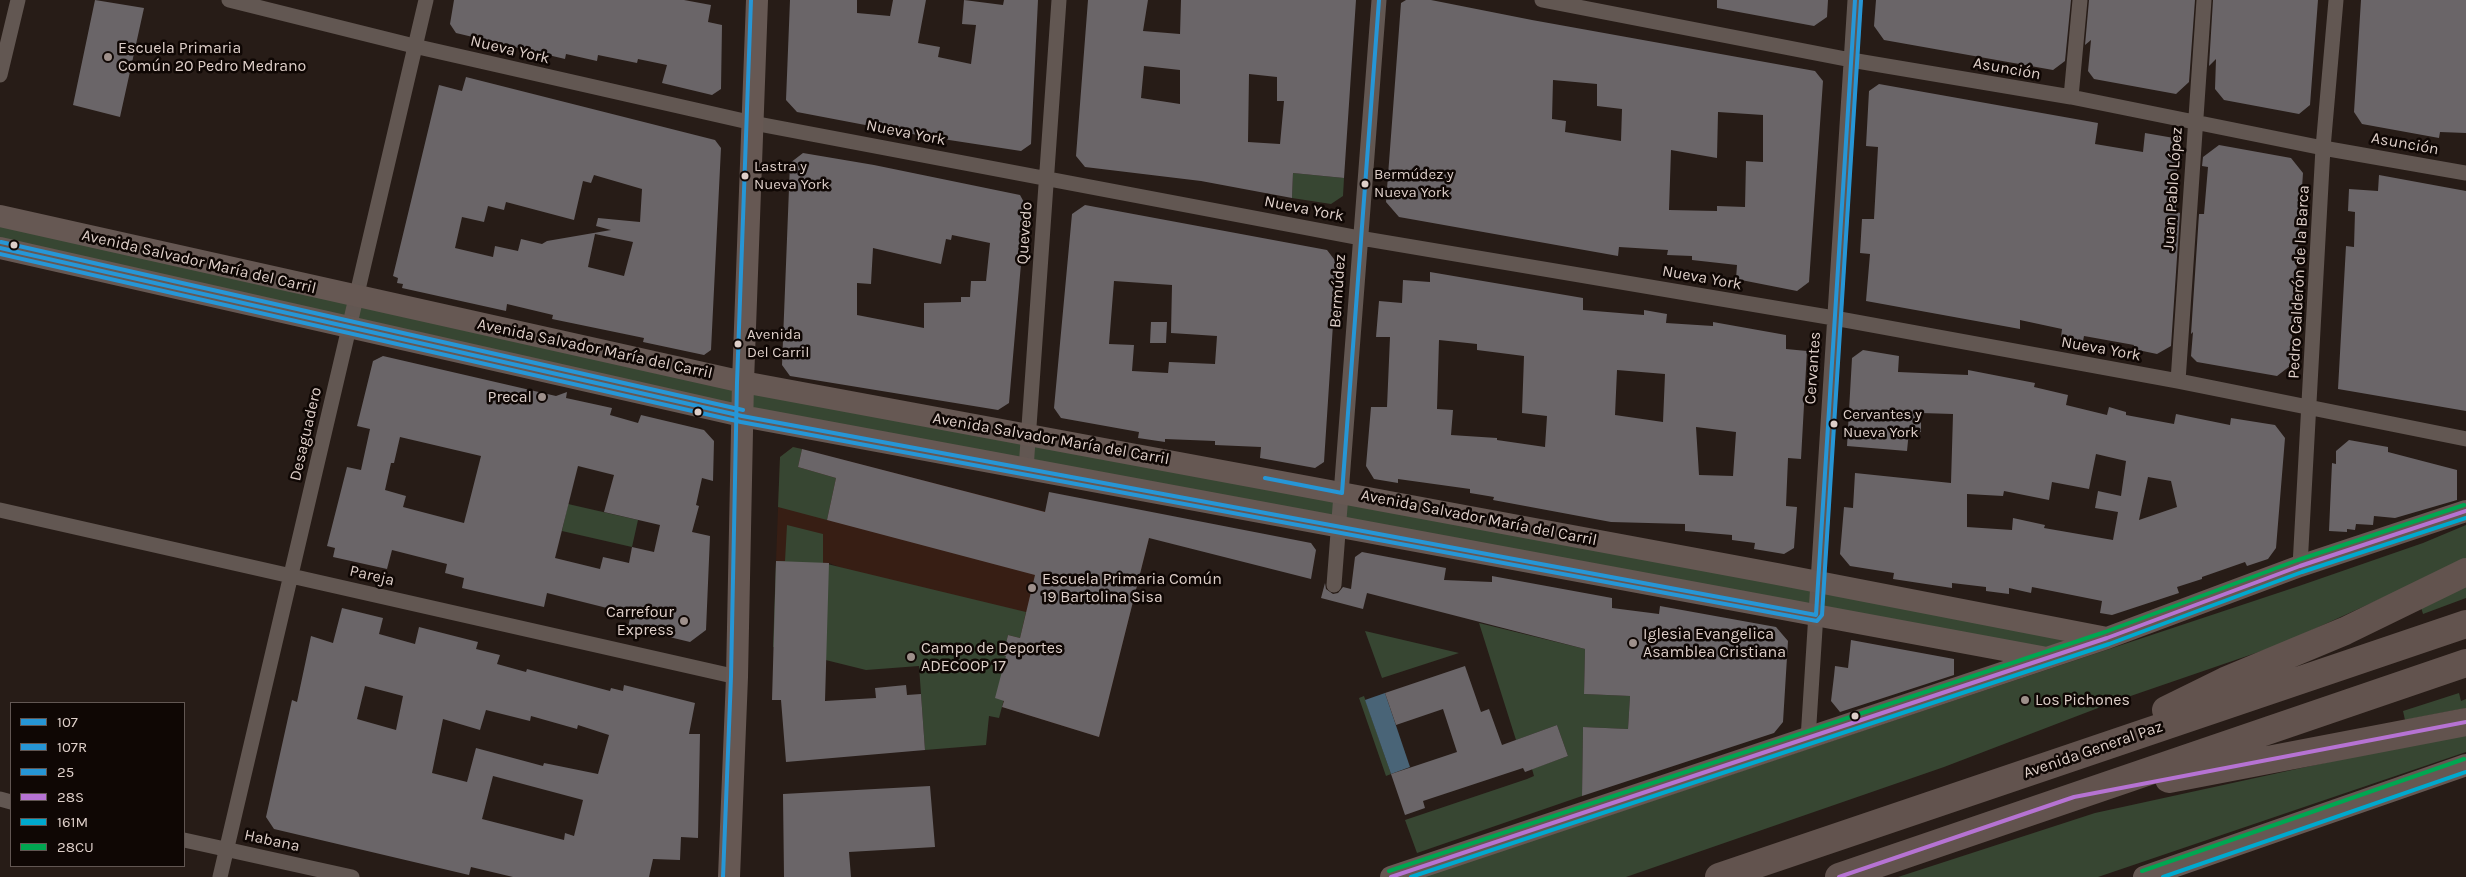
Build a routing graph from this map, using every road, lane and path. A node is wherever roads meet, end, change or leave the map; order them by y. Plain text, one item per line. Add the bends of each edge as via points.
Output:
1 (18, 0) edge
2 (229, 0) edge
3 (426, 0) edge
4 (757, 0) edge
5 (1059, 0) edge
6 (1379, 0) edge
7 (1542, 0) edge
8 (1855, 0) edge
9 (2080, 0) edge
10 (2204, 0) edge
11 (2336, 0) edge
12 (414, 46) junction
13 (1851, 60) junction
14 (0, 75) edge
15 (2070, 97) junction
16 (2195, 122) junction
17 (753, 123) junction
18 (2323, 148) junction
19 (2466, 173) edge
20 (1047, 177) junction
21 (0, 216) edge
22 (1360, 238) junction
23 (0, 248) edge
24 (356, 297) junction
25 (1834, 318) junction
26 (348, 328) junction
27 (2178, 381) junction
28 (743, 382) junction
29 (2309, 407) junction
30 (742, 416) junction
31 (1028, 434) junction
32 (2466, 439) edge
33 (1026, 469) junction
34 (1342, 493) junction
35 (0, 510) edge
36 (2466, 511) edge
37 (1338, 527) junction
38 (2300, 566) junction
39 (2466, 572) edge
40 (291, 576) junction
41 (1818, 582) junction
42 (1334, 585) dead end
43 (1816, 615) junction
44 (2466, 624) edge
45 (2106, 638) junction
46 (2047, 658) junction
47 (2466, 663) edge
48 (737, 676) junction
49 (2466, 722) edge
50 (1808, 739) junction
51 (2060, 761) junction
52 (2466, 765) edge
53 (2074, 797) junction
54 (185, 840) edge
55 (227, 850) junction
56 (220, 877) edge
57 (352, 877) edge
58 (729, 877) edge
59 (1391, 877) edge
60 (1719, 877) edge
61 (1838, 877) edge
62 (2144, 877) edge

1 - 14 street
2 - 12 street, Nueva York
3 - 12 street, Desaguadero
4 - 17 street
5 - 20 street, Quevedo
6 - 22 street, Bermúdez
7 - 13 street, Asunción
8 - 13 street, Cervantes
9 - 15 street
10 - 16 street, Juan Pablo López
11 - 18 street, Pedro Calderón de la Barca
12 - 17 street, Nueva York
12 - 24 street, Desaguadero
13 - 15 street, Asunción
13 - 25 street, Cervantes
15 - 16 street, Asunción
16 - 18 street, Asunción
16 - 27 street, Juan Pablo López
17 - 20 street, Nueva York
17 - 28 street
18 - 19 street, Asunción
18 - 29 street, Pedro Calderón de la Barca
20 - 22 street, Nueva York
20 - 31 street, Quevedo
21 - 24 street, Avenida Salvador María del Carril
22 - 25 street, Nueva York
22 - 34 street, Bermúdez
23 - 26 street, Avenida Salvador María del Carril
24 - 26 street, Desaguadero
24 - 28 street, Avenida Salvador María del Carril
25 - 27 street, Nueva York
25 - 41 street, Cervantes
26 - 30 street, Avenida Salvador María del Carril
26 - 40 street, Desaguadero
27 - 29 street, Nueva York
28 - 30 street
28 - 31 street, Avenida Salvador María del Carril
29 - 32 street, Nueva York
29 - 38 street, Pedro Calderón de la Barca
30 - 33 street, Avenida Salvador María del Carril
30 - 48 street
31 - 33 street, Quevedo
31 - 34 street, Avenida Salvador María del Carril
33 - 37 street, Avenida Salvador María del Carril
34 - 37 street, Bermúdez
34 - 41 street, Avenida Salvador María del Carril
35 - 40 street, Pareja
36 - 38 street
37 - 42 street, Bermúdez
37 - 43 street, Avenida Salvador María del Carril
38 - 45 street
39 - 51 highway via 2345,631 2225,681
40 - 48 street, Pareja
40 - 55 street, Desaguadero
41 - 43 street, Cervantes
41 - 45 street, Avenida Salvador María del Carril
43 - 46 street, Avenida Salvador María del Carril
43 - 50 street, Cervantes
44 - 51 highway, Avenida General Paz
45 - 46 street
46 - 50 street
47 - 53 highway
48 - 58 street
49 - 53 highway
50 - 59 street
51 - 60 highway, Avenida General Paz
52 - 62 street
53 - 61 highway
54 - 55 street, Habana
55 - 56 street, Desaguadero
55 - 57 street, Habana

